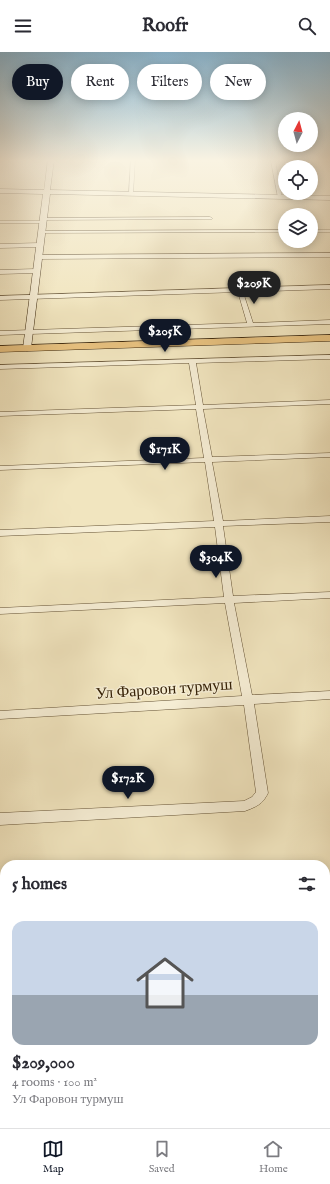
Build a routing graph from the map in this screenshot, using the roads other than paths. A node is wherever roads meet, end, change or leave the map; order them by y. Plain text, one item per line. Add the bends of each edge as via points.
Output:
1 (44, 210) edge
2 (210, 218) dead end
3 (43, 221) junction
4 (0, 222) edge
5 (278, 231) edge
6 (318, 231) edge
7 (330, 231) edge
8 (42, 232) junction
9 (40, 245) junction
10 (0, 246) edge
11 (330, 255) edge
12 (38, 257) junction
13 (36, 271) junction
14 (0, 272) edge
15 (330, 287) edge
16 (240, 290) junction
17 (32, 297) junction
18 (0, 298) edge
19 (330, 322) edge
20 (251, 325) junction
21 (28, 332) junction
22 (0, 333) edge
23 (330, 338) edge
24 (27, 348) junction
25 (0, 349) edge
26 (330, 357) edge
27 (192, 361) junction
28 (0, 367) edge
29 (330, 402) edge
30 (200, 406) junction
31 (0, 414) edge
32 (330, 455) edge
33 (208, 460) junction
34 (0, 468) edge
35 (330, 519) edge
36 (219, 524) junction
37 (0, 533) edge
38 (330, 595) edge
39 (229, 600) junction
40 (0, 610) edge
41 (330, 695) edge
42 (248, 699) junction
43 (0, 715) edge
44 (0, 819) edge

1 - 3 street
2 - 3 street
3 - 4 street
3 - 8 street
5 - 8 street
6 - 7 street
8 - 9 street
9 - 10 street
9 - 12 street
11 - 12 street
12 - 13 street
13 - 14 street
13 - 17 street
15 - 16 street
16 - 17 street
16 - 20 street
17 - 18 street
17 - 21 street
19 - 20 street
20 - 21 street
21 - 22 street
21 - 24 street
23 - 24 main road
24 - 25 main road
26 - 27 street
27 - 28 street
27 - 30 street
29 - 30 street
30 - 31 street
30 - 33 street
32 - 33 street
33 - 34 street
33 - 36 street
35 - 36 street
36 - 37 street
36 - 39 street
38 - 39 street
39 - 40 street
39 - 42 street
41 - 42 street, Ул Фаровон турмуш
42 - 43 street, Ул Фаровон турмуш
42 - 44 street via 262,793 256,801 245,806

